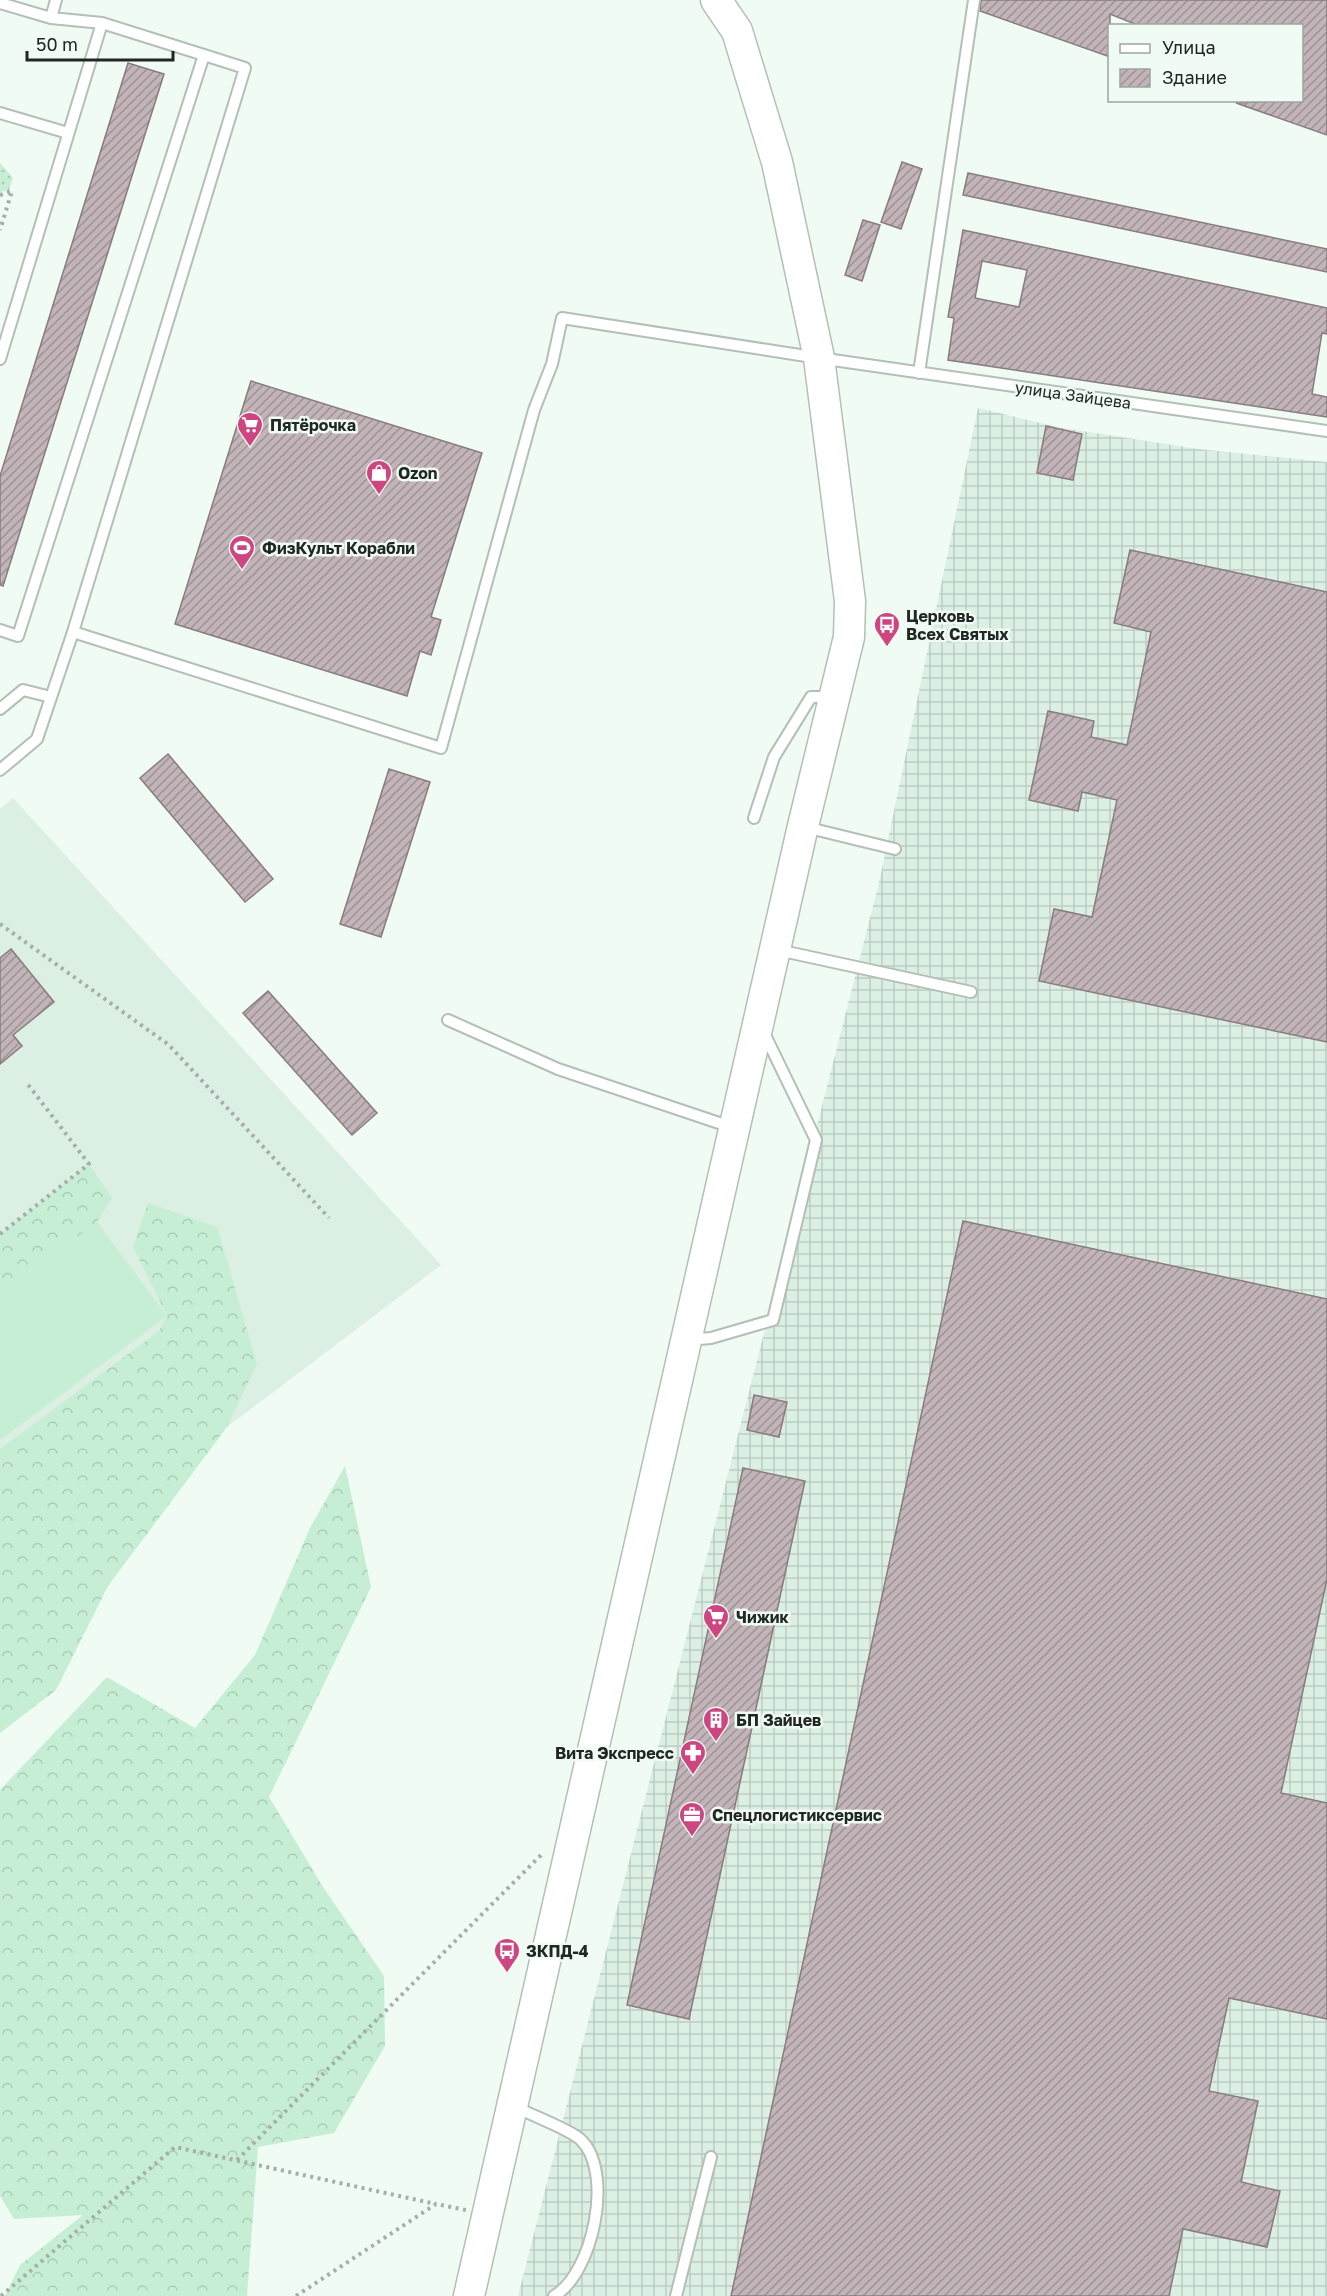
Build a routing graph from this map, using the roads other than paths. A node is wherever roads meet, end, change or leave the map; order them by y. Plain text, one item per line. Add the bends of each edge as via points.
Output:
1 (56, 0) edge
2 (716, 0) edge
3 (974, 0) edge
4 (0, 3) edge
5 (51, 18) junction
6 (102, 23) junction
7 (204, 55) junction
8 (0, 113) edge
9 (68, 132) junction
10 (819, 358) junction
11 (0, 359) edge
12 (919, 373) junction
13 (1327, 431) edge
14 (0, 630) edge
15 (73, 632) junction
16 (51, 697) junction
17 (834, 697) junction
18 (0, 709) edge
19 (0, 770) edge
20 (754, 818) dead end
21 (803, 826) junction
22 (894, 849) dead end
23 (775, 949) junction
24 (971, 992) dead end
25 (448, 1020) dead end
26 (758, 1022) junction
27 (735, 1129) junction
28 (687, 1340) junction
29 (513, 2106) junction
30 (711, 2157) dead end
31 (469, 2296) edge
32 (554, 2296) edge
33 (676, 2296) edge

1 - 5 lane
2 - 10 street via 737,31 777,162
3 - 12 lane
4 - 5 lane
5 - 6 lane
6 - 7 lane
6 - 9 lane
7 - 14 lane via 18,636
7 - 15 lane via 245,68
8 - 9 lane
9 - 11 lane
10 - 12 lane, улица Зайцева
10 - 15 lane, улица Зайцева via 562,318 441,748
10 - 17 street via 850,600 849,637
12 - 13 lane, улица Зайцева
15 - 16 lane
16 - 18 lane via 23,690
16 - 19 lane via 37,739
17 - 20 lane via 811,697 774,757
17 - 21 street
21 - 22 lane
21 - 23 street
23 - 24 lane
23 - 26 street
25 - 27 lane via 558,1069
26 - 27 street
26 - 28 lane via 816,1140 773,1320 711,1338
27 - 28 street
28 - 29 street
29 - 31 street
29 - 32 lane via 580,2139 596,2164 598,2201 584,2261
30 - 33 lane

